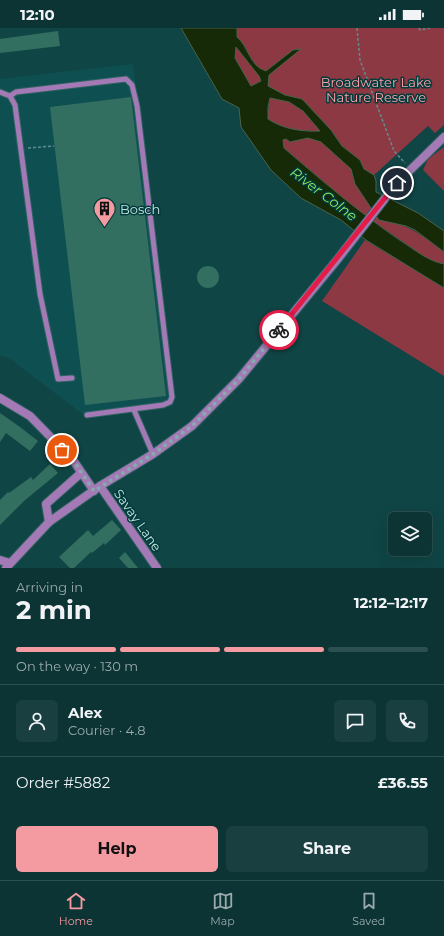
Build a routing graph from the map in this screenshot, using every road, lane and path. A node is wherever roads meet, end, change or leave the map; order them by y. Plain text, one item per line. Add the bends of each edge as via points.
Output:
1 (357, 28) edge
2 (419, 28) edge
3 (430, 28) edge
4 (0, 92) edge
5 (10, 96) junction
6 (444, 137) edge
7 (20, 146) junction
8 (54, 146) dead end
9 (411, 168) junction
10 (72, 378) dead end
11 (0, 398) edge
12 (134, 410) junction
13 (87, 415) dead end
14 (153, 454) junction
15 (82, 473) junction
16 (97, 488) junction
17 (49, 522) junction
18 (0, 560) edge
19 (8, 566) edge
20 (156, 568) edge

1 - 9 path via 360,60 378,110 394,151
2 - 3 path
4 - 5 lane
5 - 7 lane via 15,105
5 - 12 lane via 16,92 126,79 132,85 137,106 172,397 170,402 163,405
6 - 9 street
7 - 8 path
7 - 10 lane via 40,294 58,379
9 - 14 street via 239,379 192,426
11 - 15 street, Savay Lane via 30,416 73,460
12 - 13 lane
12 - 14 lane
14 - 16 street
15 - 16 street, Savay Lane
15 - 17 street via 46,504
16 - 17 street
16 - 20 street, Savay Lane
17 - 19 street
18 - 19 street

